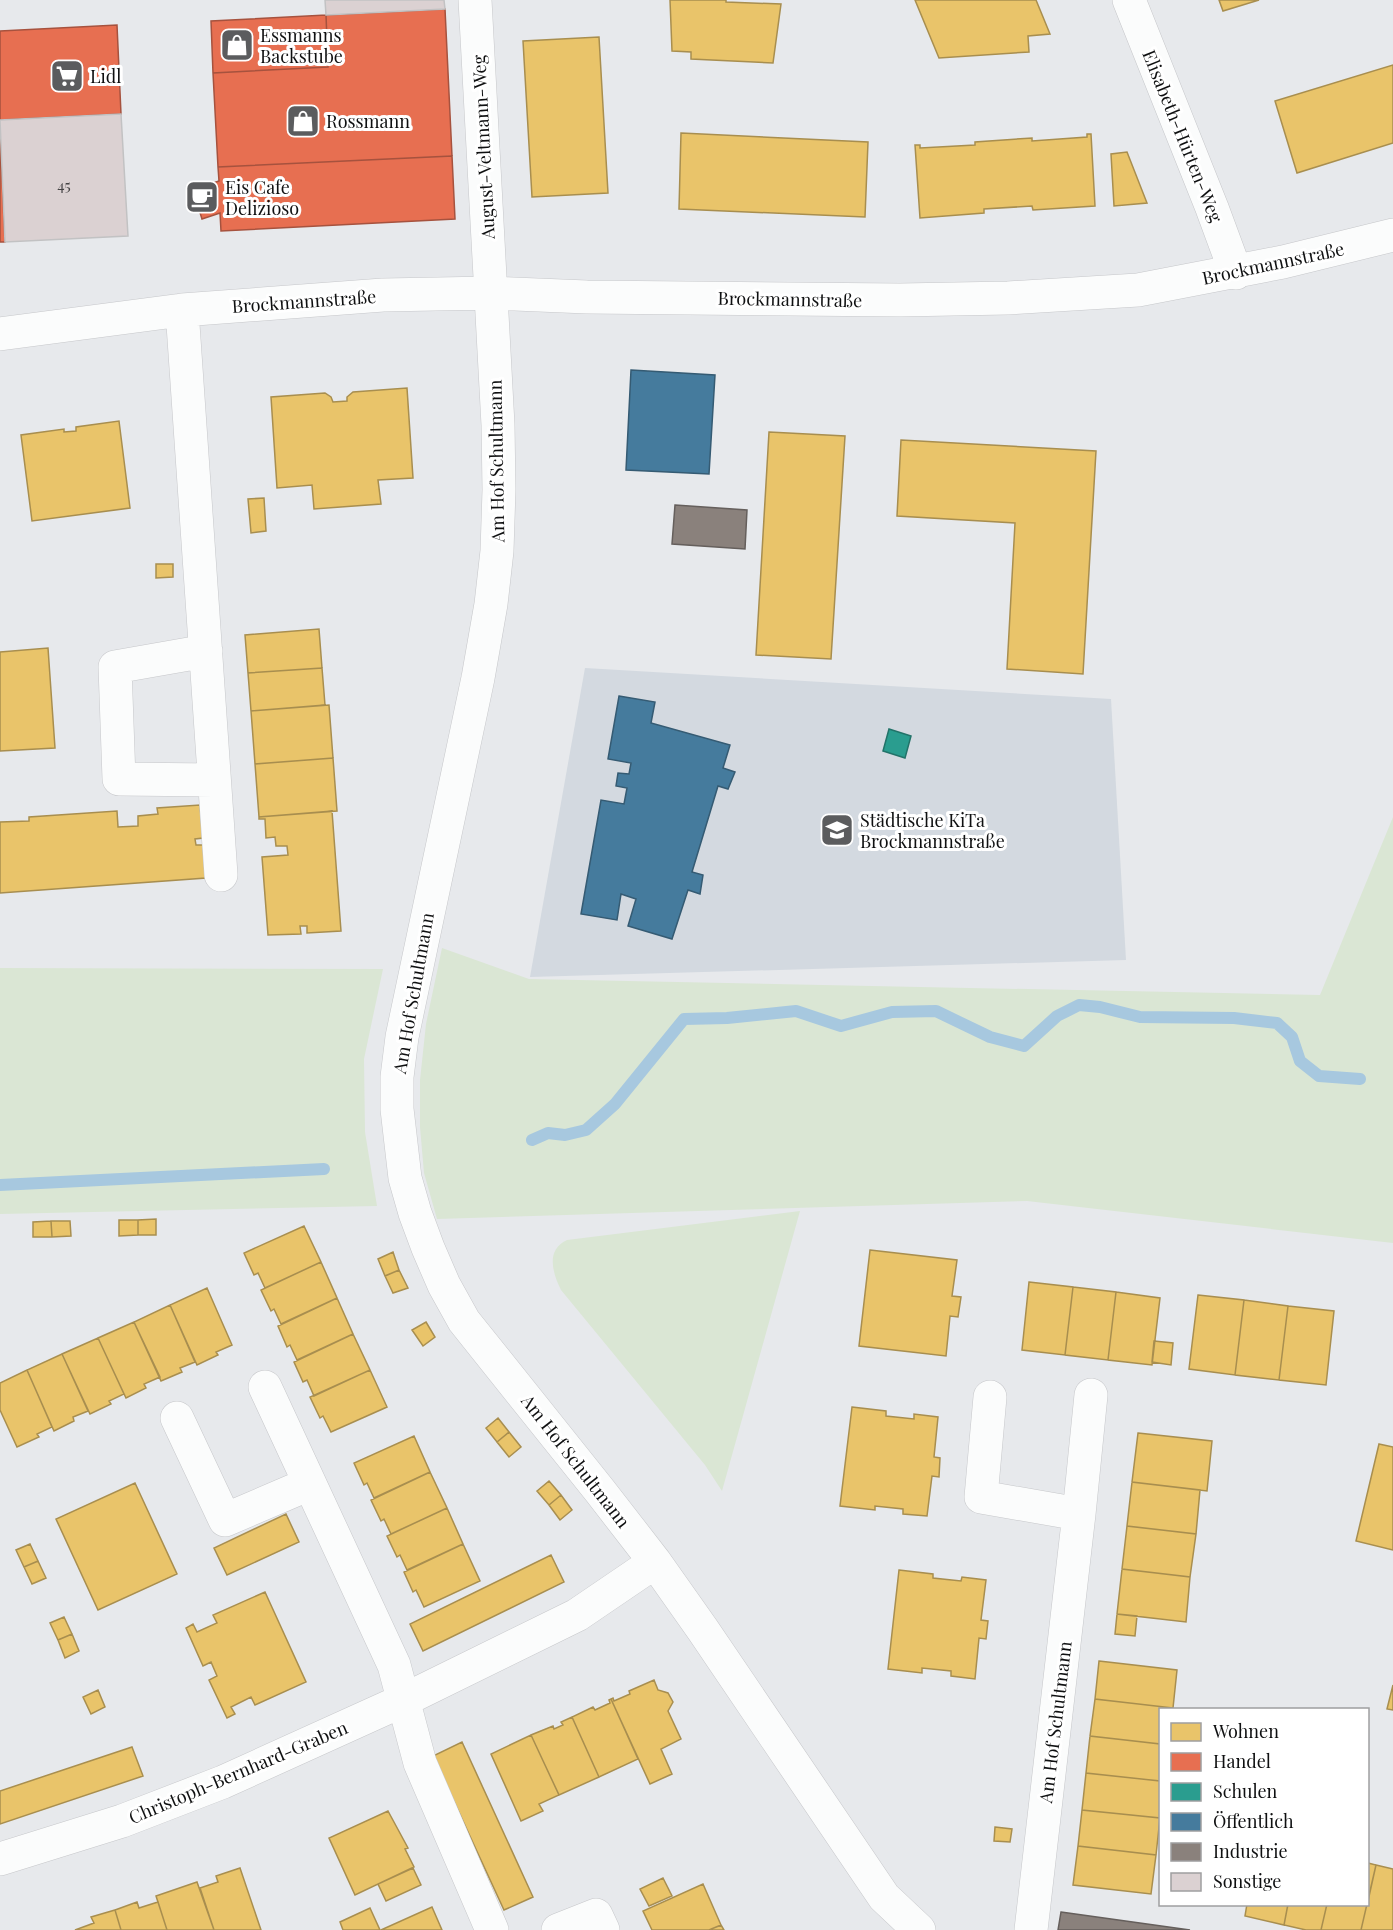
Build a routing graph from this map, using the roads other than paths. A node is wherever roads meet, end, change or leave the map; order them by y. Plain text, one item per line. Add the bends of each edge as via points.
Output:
1 (475, 0) edge
2 (1129, 0) edge
3 (1393, 235) edge
4 (1236, 273) junction
5 (490, 293) junction
6 (182, 310) junction
7 (0, 334) edge
8 (206, 651) junction
9 (214, 780) junction
10 (221, 875) dead end
11 (265, 1388) dead end
12 (1091, 1395) dead end
13 (990, 1397) dead end
14 (177, 1418) dead end
15 (309, 1484) junction
16 (1079, 1514) junction
17 (655, 1562) junction
18 (404, 1700) junction
19 (0, 1859) edge
20 (492, 1930) edge
21 (558, 1930) edge
22 (603, 1930) edge
23 (919, 1930) edge
24 (1031, 1930) edge

1 - 5 street, August-Veltmann-Weg
2 - 4 street, Elisabeth-Hürten-Weg
3 - 4 street, Brockmannstraße
4 - 5 street, Brockmannstraße via 1138,290 1008,298 587,297
5 - 6 street, Brockmannstraße via 383,295
5 - 17 street, Am Hof Schultmann via 500,490 497,551 478,678 402,1037 397,1077 401,1149 415,1213 444,1285 464,1321
6 - 7 street, Brockmannstraße
6 - 8 street
8 - 9 street
8 - 9 street via 116,667 119,779
9 - 10 street
11 - 15 street
12 - 16 street, Am Hof Schultmann
13 - 16 street via 981,1497
14 - 15 street via 225,1520
15 - 18 street via 394,1665
16 - 24 street, Am Hof Schultmann
17 - 18 street, Christoph-Bernhard-Graben via 577,1615
17 - 23 street, Am Hof Schultmann via 884,1897
18 - 19 street, Christoph-Bernhard-Graben via 223,1782 122,1821
18 - 20 street via 420,1763
21 - 22 street via 596,1914

